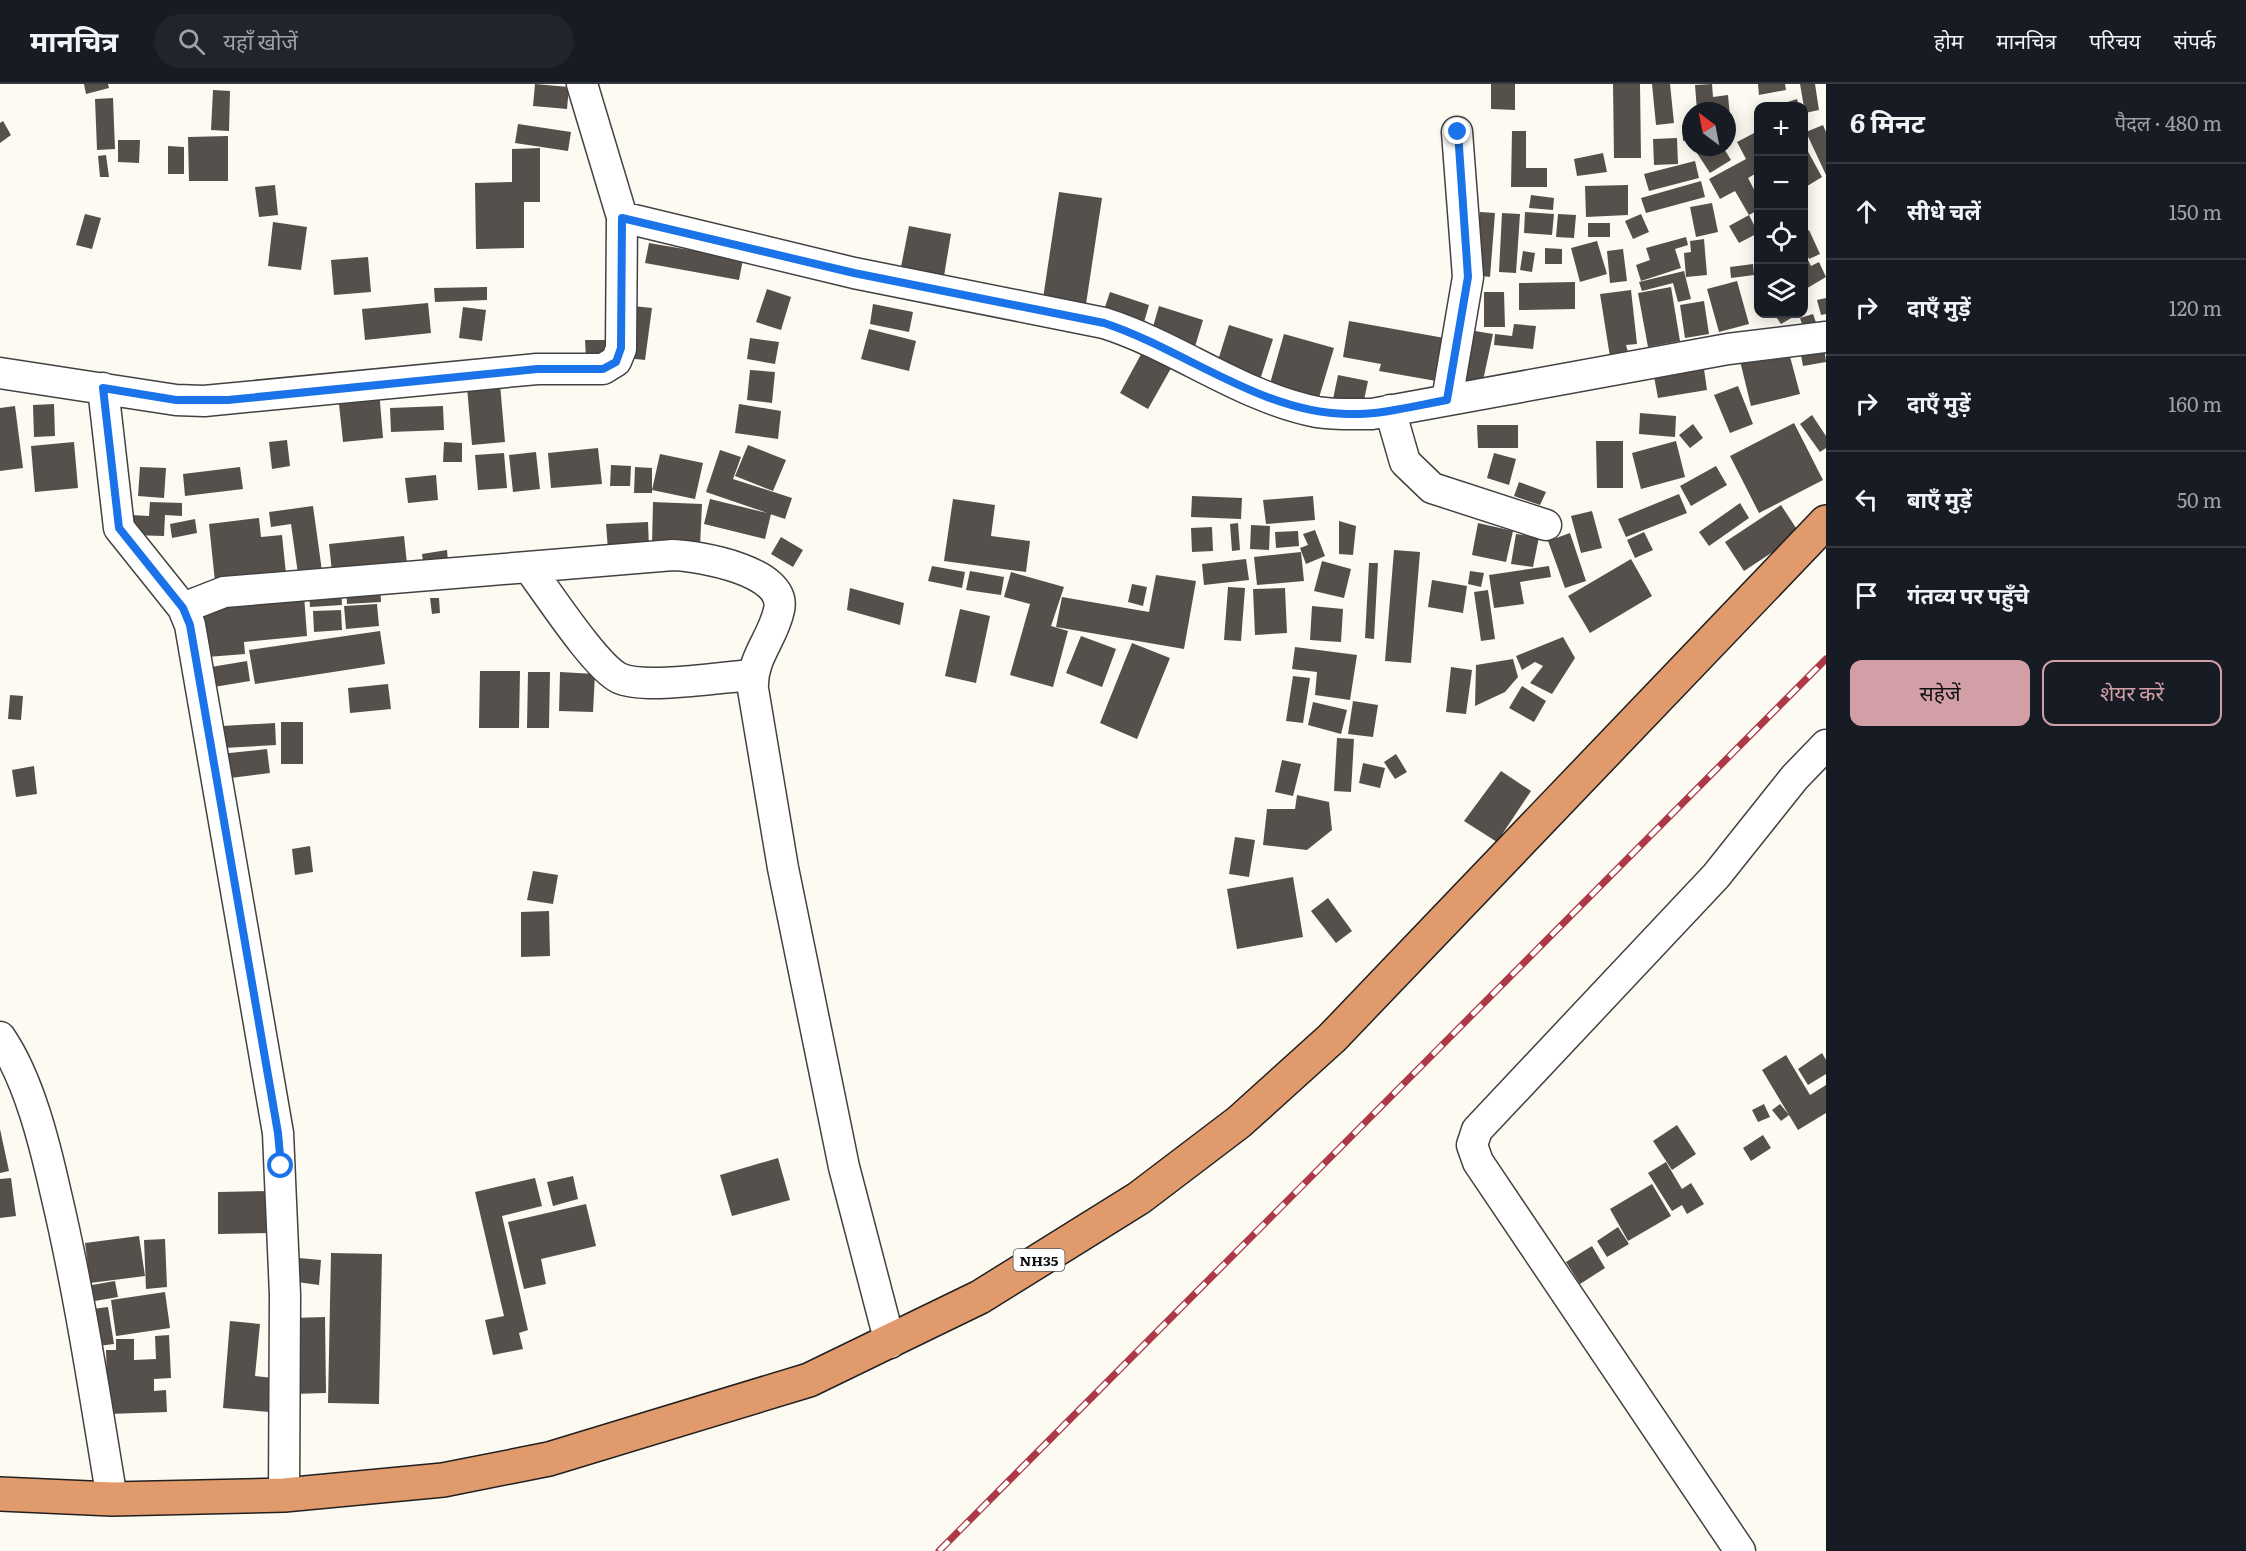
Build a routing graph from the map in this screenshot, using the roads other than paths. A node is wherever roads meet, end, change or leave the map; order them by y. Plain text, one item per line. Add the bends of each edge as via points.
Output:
1 (582, 84) edge
2 (1458, 132) dead end
3 (622, 218) junction
4 (1826, 337) edge
5 (0, 373) edge
6 (103, 388) junction
7 (1447, 400) junction
8 (1390, 410) junction
9 (1546, 525) dead end
10 (1825, 525) edge
11 (529, 568) junction
12 (183, 608) junction
13 (752, 675) junction
14 (1826, 745) edge
15 (0, 1037) edge
16 (890, 1343) junction
17 (0, 1494) edge
18 (284, 1495) junction
19 (112, 1499) junction
20 (1740, 1551) edge

1 - 3 street
2 - 7 street via 1468,277
3 - 6 street via 621,348 616,362 603,369 537,369 216,401 176,400
3 - 8 street via 854,273 1104,323 1132,332 1276,400 1318,412
4 - 7 street via 1728,349
5 - 6 street
6 - 12 street via 119,528
7 - 8 street
8 - 9 street via 1405,462 1432,488
10 - 16 highway, NH35 via 1332,1038 1239,1122 1139,1198 980,1297
11 - 12 street via 224,592
11 - 13 street via 603,667 621,679 646,683
11 - 13 street via 673,555 725,562 746,571 773,588 779,609
12 - 18 street via 190,625 278,1133 285,1295
13 - 16 street via 783,868 837,1132
14 - 20 street via 1795,777 1716,876 1477,1130 1472,1145 1478,1162
15 - 19 street via 44,1140 70,1255
16 - 18 highway, NH35 via 809,1380 549,1459 443,1480
17 - 19 highway, NH35
18 - 19 highway, NH35

